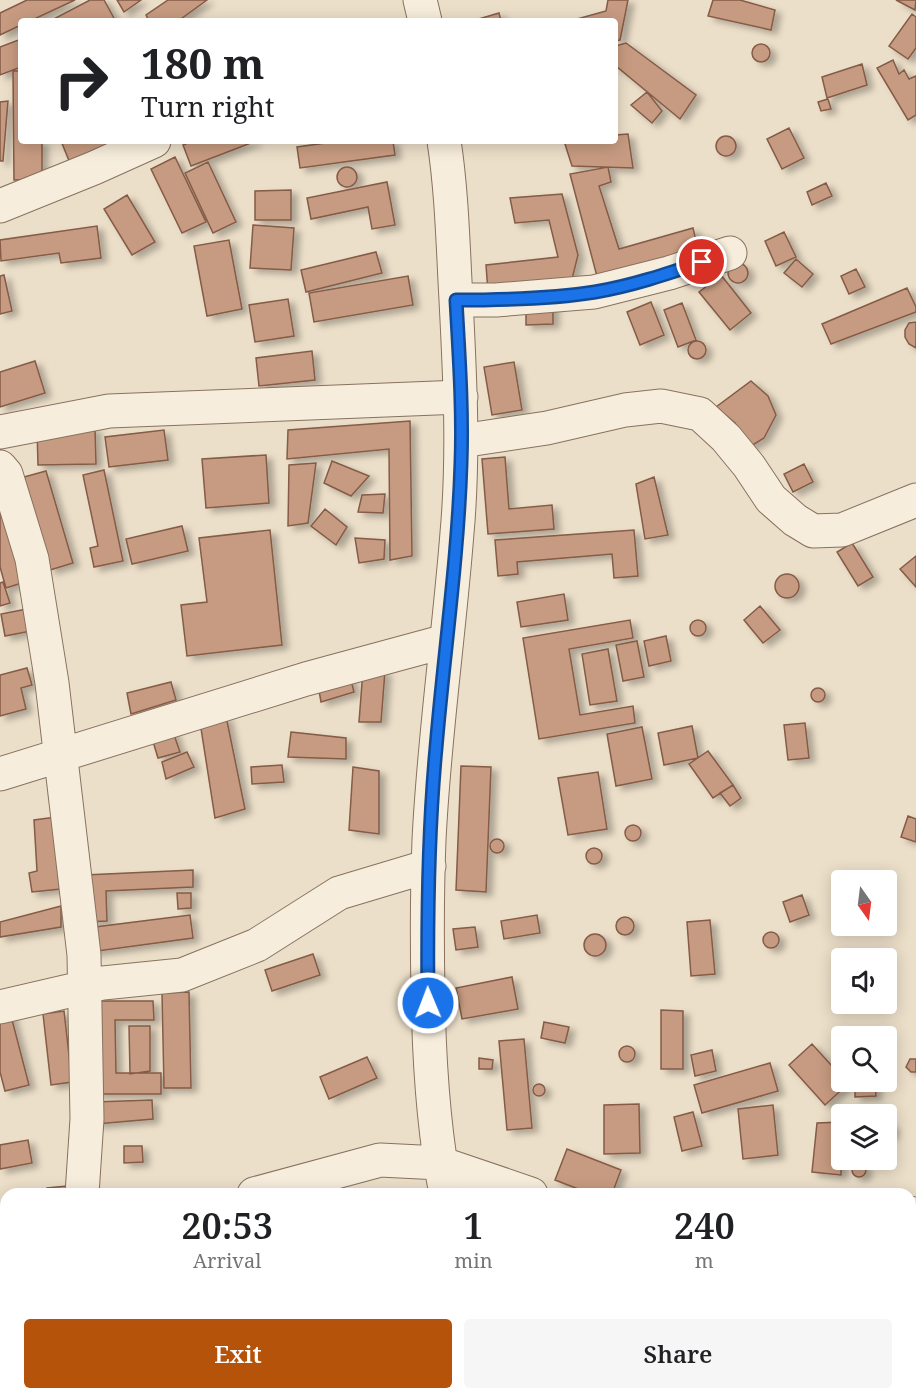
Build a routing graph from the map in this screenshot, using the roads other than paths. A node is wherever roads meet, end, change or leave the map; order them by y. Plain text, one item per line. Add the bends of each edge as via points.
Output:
1 (147, 144) edge
2 (444, 144) edge
3 (0, 206) edge
4 (730, 253) dead end
5 (456, 300) junction
6 (461, 397) junction
7 (0, 432) edge
8 (461, 441) junction
9 (0, 467) edge
10 (916, 500) edge
11 (446, 641) junction
12 (60, 755) junction
13 (0, 774) edge
14 (429, 866) junction
15 (84, 987) junction
16 (0, 1007) edge
17 (443, 1178) edge
18 (82, 1188) edge
19 (276, 1188) edge
20 (498, 1188) edge

1 - 3 street
2 - 5 street
4 - 5 street via 594,292
5 - 6 street
6 - 7 street via 108,411
6 - 8 street
8 - 10 street via 661,406 700,414 726,438 771,499 813,531 842,530
8 - 11 street via 458,533
9 - 12 street via 6,474 32,559
11 - 12 street via 306,679
11 - 14 street
12 - 13 street
12 - 15 street via 84,955
14 - 15 street via 339,893 257,945 182,975
14 - 17 street via 429,1046 432,1104
15 - 16 street
15 - 18 street via 87,1119
17 - 19 street via 380,1160
17 - 20 street

